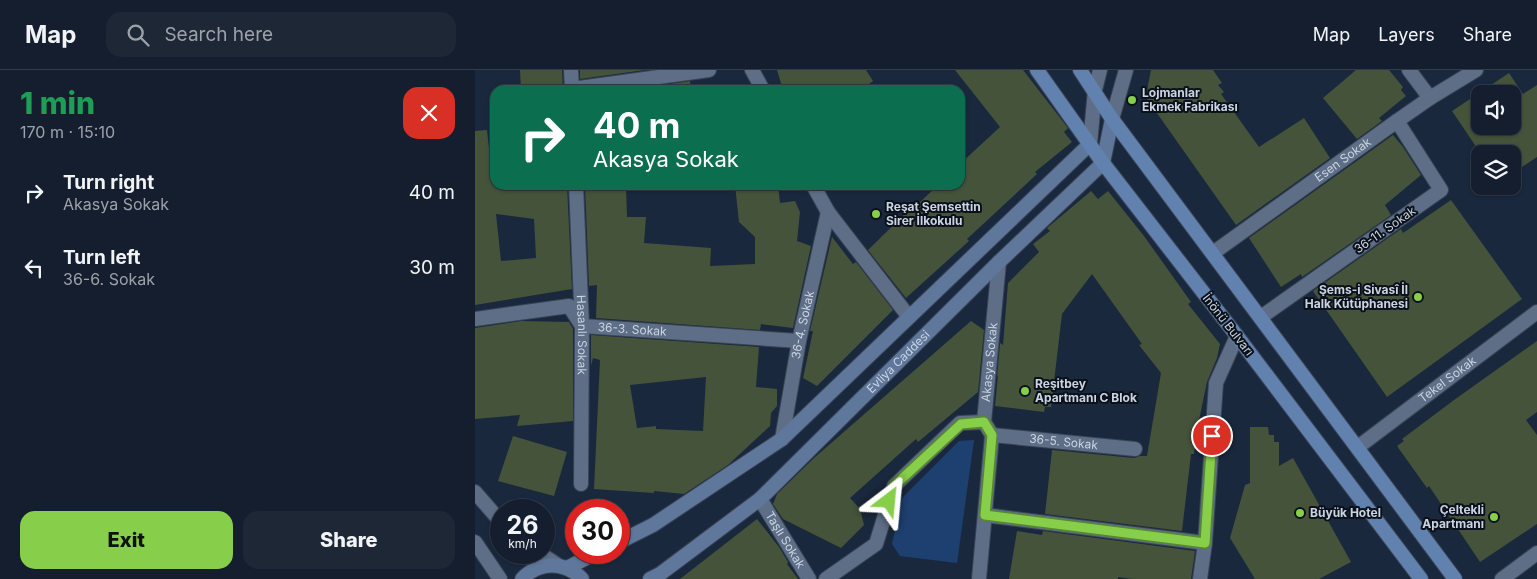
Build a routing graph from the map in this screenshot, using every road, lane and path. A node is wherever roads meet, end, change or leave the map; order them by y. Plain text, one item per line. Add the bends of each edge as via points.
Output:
1 (571, 70) edge
2 (709, 70) edge
3 (752, 70) edge
4 (1037, 70) edge
5 (1080, 70) edge
6 (1100, 70) edge
7 (1126, 70) edge
8 (1409, 70) edge
9 (1476, 70) edge
10 (572, 85) edge
11 (601, 85) edge
12 (760, 85) edge
13 (1095, 90) junction
14 (1430, 98) junction
15 (1113, 119) junction
16 (1397, 121) junction
17 (1090, 144) junction
18 (1103, 163) junction
19 (576, 190) edge
20 (816, 190) edge
21 (828, 212) junction
22 (1213, 253) junction
23 (999, 262) junction
24 (1537, 312) edge
25 (909, 317) junction
26 (1261, 317) junction
27 (475, 319) edge
28 (581, 326) junction
29 (1237, 336) junction
30 (799, 341) junction
31 (984, 422) junction
32 (992, 435) junction
33 (782, 439) junction
34 (1358, 447) junction
35 (1135, 449) dead end
36 (581, 484) dead end
37 (475, 492) edge
38 (760, 499) junction
39 (490, 509) edge
40 (985, 515) junction
41 (630, 536) edge
42 (475, 542) edge
43 (1205, 543) junction
44 (1537, 553) edge
45 (555, 562) edge
46 (570, 564) edge
47 (563, 567) junction
48 (500, 579) edge
49 (522, 579) edge
50 (582, 579) edge
51 (650, 579) edge
52 (809, 579) edge
53 (826, 579) edge
54 (979, 579) edge
55 (1201, 579) edge
56 (1421, 579) edge
57 (1455, 579) edge
58 (1502, 579) edge

1 - 10 street
2 - 11 street
3 - 12 street
4 - 17 main road, İnönü Bulvarı
5 - 13 main road
6 - 13 street
7 - 15 street
8 - 14 street
9 - 14 street, Esen Sokak
13 - 15 main road
13 - 17 street
14 - 16 street, Esen Sokak
15 - 18 main road
15 - 22 main road
16 - 22 street, Esen Sokak
16 - 26 street, 36-11. Sokak via 1441,190
17 - 18 main road, İnönü Bulvarı
17 - 25 main road, Evliya Caddesi
18 - 23 main road, Evliya Caddesi
18 - 29 main road, İnönü Bulvarı
19 - 28 street, Hasanlı Sokak
20 - 21 street
21 - 25 street
21 - 30 street, 36-4. Sokak
22 - 26 main road
23 - 31 street, Akasya Sokak
23 - 38 main road, Evliya Caddesi
24 - 34 street, Tekel Sokak
25 - 33 main road, Evliya Caddesi
26 - 34 main road
27 - 28 street, 36-3. Sokak via 569,306
28 - 30 street, 36-3. Sokak
28 - 36 street, Hasanlı Sokak
29 - 43 street via 1215,383
29 - 56 main road, İnönü Bulvarı
30 - 33 street, 36-4. Sokak
31 - 32 street
31 - 53 street via 961,424 894,486 876,544
32 - 35 street, 36-5. Sokak
32 - 40 street
33 - 41 main road, Evliya Caddesi via 653,525
34 - 57 main road
37 - 39 street
38 - 51 main road, Evliya Caddesi
38 - 52 street, Taşlı Sokak
40 - 43 street
40 - 54 street
42 - 48 street
43 - 55 street
44 - 58 street
45 - 47 street
46 - 47 main road
47 - 49 main road via 549,565 528,573
47 - 50 main road

